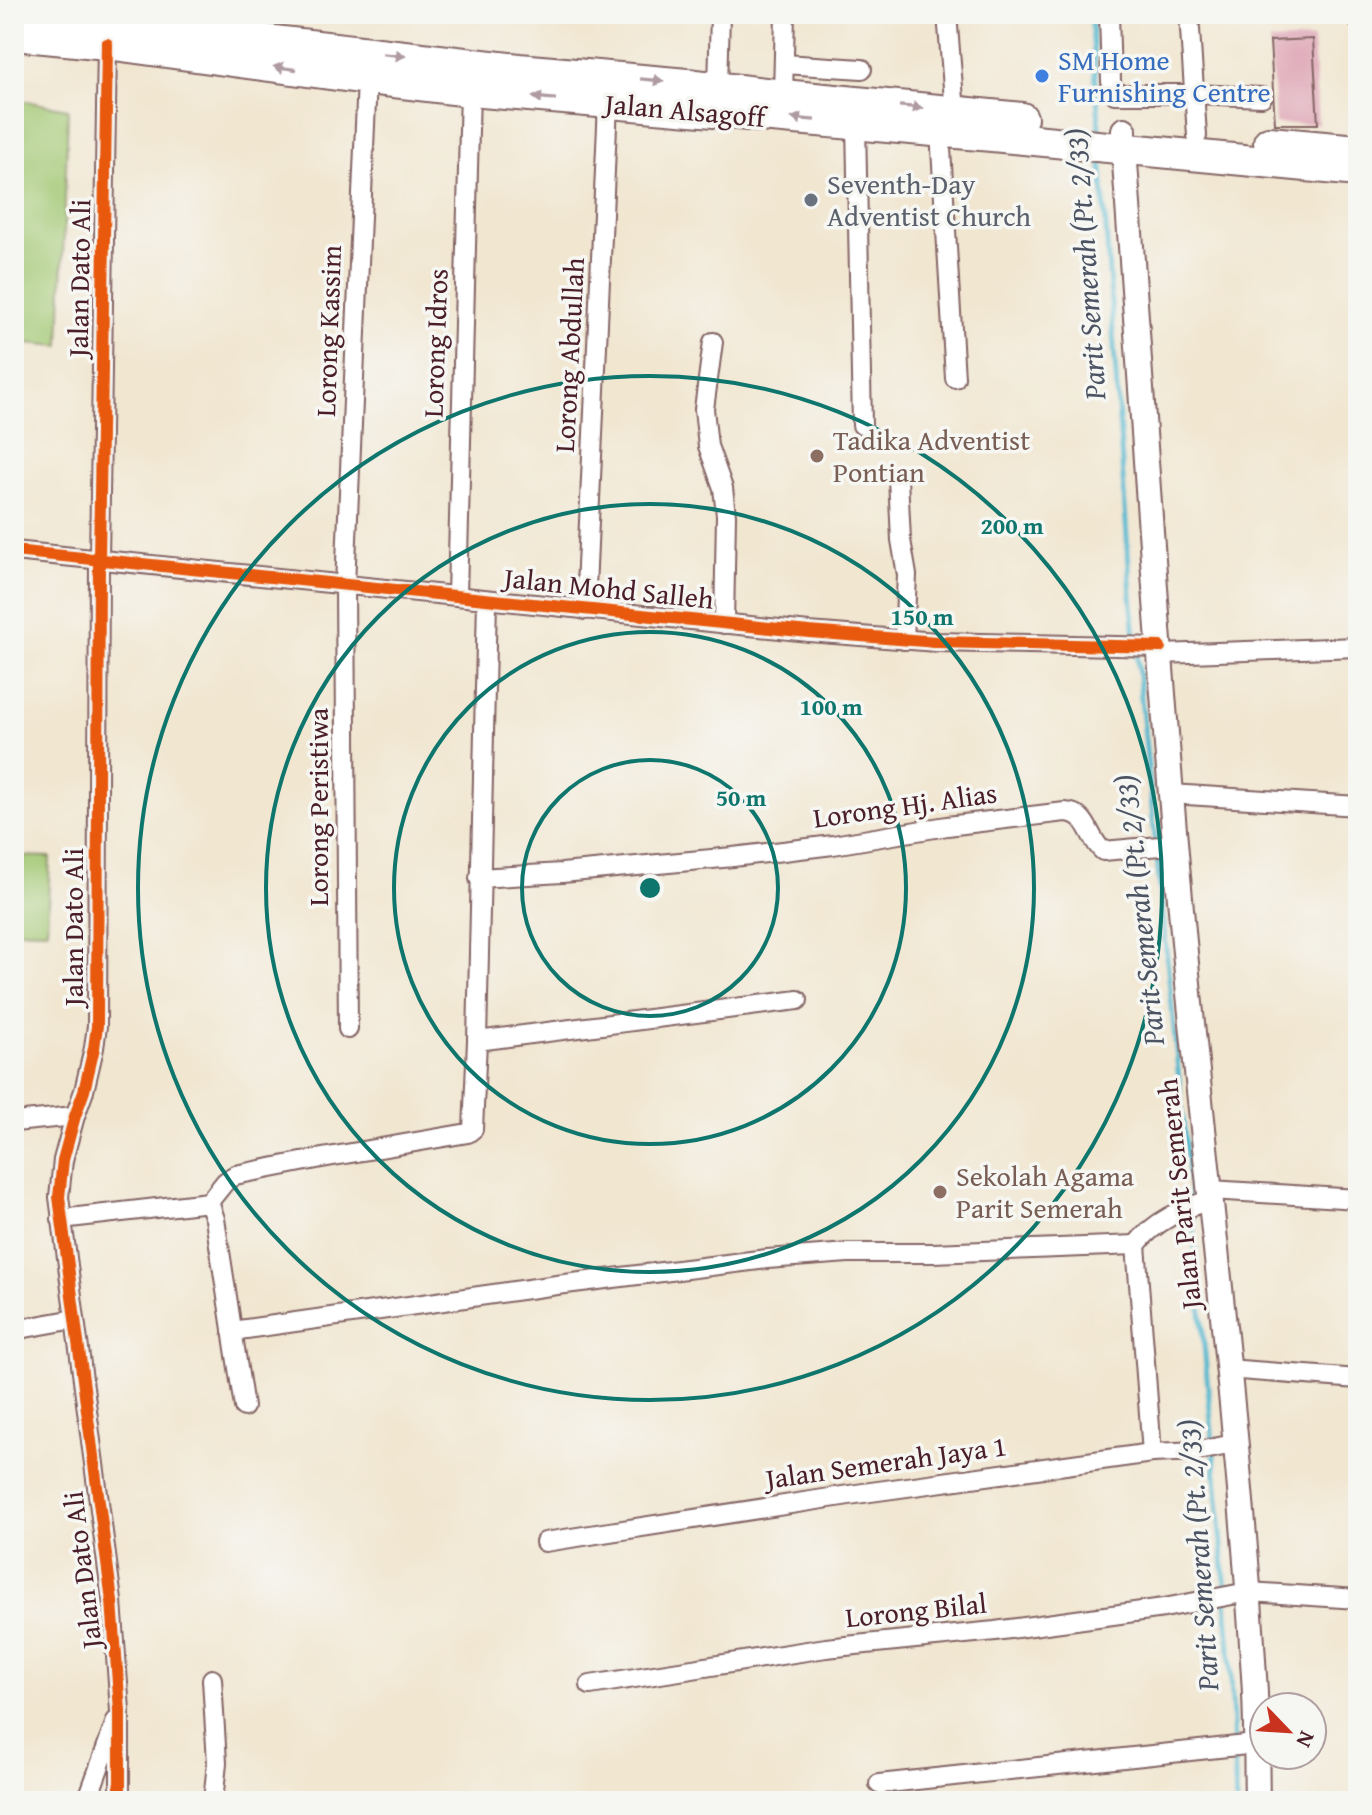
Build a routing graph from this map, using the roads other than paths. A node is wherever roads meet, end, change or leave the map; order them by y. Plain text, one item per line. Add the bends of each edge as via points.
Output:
1 (720, 14) edge
2 (785, 14) edge
3 (947, 14) edge
4 (1109, 14) edge
5 (1189, 14) edge
6 (185, 22) edge
7 (28, 25) edge
8 (107, 44) junction
9 (784, 64) junction
10 (862, 69) dead end
11 (367, 79) junction
12 (718, 87) junction
13 (470, 91) junction
14 (1195, 94) junction
15 (783, 95) junction
16 (1262, 97) dead end
17 (608, 104) junction
18 (947, 122) junction
19 (856, 124) junction
20 (1197, 136) junction
21 (1118, 139) junction
22 (1358, 150) edge
23 (1358, 171) edge
24 (713, 342) dead end
25 (955, 378) dead end
26 (862, 425) dead end
27 (898, 478) dead end
28 (14, 551) edge
29 (99, 560) junction
30 (345, 585) junction
31 (457, 596) junction
32 (487, 600) junction
33 (585, 610) junction
34 (724, 624) junction
35 (904, 640) junction
36 (1358, 647) edge
37 (1154, 649) junction
38 (1171, 794) junction
39 (1358, 806) edge
40 (1167, 843) junction
41 (479, 878) junction
42 (798, 1000) dead end
43 (348, 1029) dead end
44 (477, 1041) junction
45 (75, 1116) junction
46 (14, 1122) edge
47 (1210, 1194) junction
48 (1358, 1199) edge
49 (209, 1202) junction
50 (61, 1219) junction
51 (1136, 1245) junction
52 (75, 1319) junction
53 (14, 1330) edge
54 (232, 1331) junction
55 (1227, 1369) junction
56 (1358, 1379) edge
57 (244, 1407) dead end
58 (1230, 1445) junction
59 (1152, 1453) junction
60 (545, 1542) dead end
61 (1244, 1593) junction
62 (1358, 1599) edge
63 (212, 1679) dead end
64 (590, 1685) dead end
65 (120, 1711) junction
66 (1240, 1745) junction
67 (879, 1784) dead end
68 (87, 1801) edge
69 (120, 1801) edge
70 (213, 1801) edge
71 (1257, 1801) edge

1 - 12 street
2 - 9 street
3 - 18 street
4 - 14 street via 1115,94
5 - 14 street
6 - 7 highway, Jalan Alsagoff
6 -> 12 highway, Jalan Alsagoff via 519,69
7 - 8 highway, Jalan Alsagoff
11 -> 8 highway, Jalan Alsagoff
8 - 29 street, Jalan Dato Ali
9 - 10 street
9 - 15 street
11 - 13 highway, Jalan Alsagoff
11 - 30 street, Lorong Kassim
12 - 15 highway, Jalan Alsagoff
17 -> 13 highway, Jalan Alsagoff
13 - 31 street, Lorong Idros
14 - 16 street
14 - 20 street
15 -> 18 highway, Jalan Alsagoff
19 -> 17 highway, Jalan Alsagoff
17 - 33 street, Lorong Abdullah
18 - 19 highway, Jalan Alsagoff
18 - 21 highway, Jalan Alsagoff
18 - 25 street
19 - 26 street
20 - 21 highway, Jalan Alsagoff
20 - 22 highway, Jalan Alsagoff
21 - 23 highway, Jalan Alsagoff
21 - 37 main road, Jalan Parit Semerah
24 - 34 street via 704,409 708,446 725,502
27 - 35 street via 907,575
28 - 29 street, Jalan Mohd Salleh
29 - 30 street, Jalan Mohd Salleh
29 - 45 street, Jalan Dato Ali via 97,1026
30 - 31 street, Jalan Mohd Salleh
30 - 43 street, Lorong Peristiwa
31 - 32 street, Jalan Mohd Salleh
32 - 33 street, Jalan Mohd Salleh
32 - 41 street
33 - 34 street, Jalan Mohd Salleh
34 - 35 street, Jalan Mohd Salleh
35 - 37 street, Jalan Mohd Salleh
36 - 37 street, Jalan Mohd Salleh
37 - 38 main road, Jalan Parit Semerah
38 - 39 street
38 - 40 main road, Jalan Parit Semerah
40 - 41 street, Lorong Hj. Alias via 1103,851 1080,816 1065,812 733,857
40 - 47 main road, Jalan Parit Semerah
41 - 44 street
42 - 44 street
44 - 49 street via 471,1132 235,1175
45 - 46 street
45 - 50 street, Jalan Dato Ali via 63,1160
47 - 48 street
47 - 51 street via 1159,1223
47 - 55 main road, Jalan Parit Semerah
49 - 50 street
49 - 54 street
50 - 52 street, Jalan Dato Ali
51 - 54 street via 767,1259
51 - 59 street
52 - 53 street
52 - 65 street, Jalan Dato Ali via 112,1601
54 - 57 street
55 - 56 street
55 - 58 main road, Jalan Parit Semerah
58 - 59 street, Jalan Semerah Jaya 1
58 - 61 main road, Jalan Parit Semerah
59 - 60 street, Jalan Semerah Jaya 1
61 - 62 street, Lorong Bilal
61 - 64 street, Lorong Bilal
61 - 66 main road, Jalan Parit Semerah via 1255,1680
63 - 70 street via 217,1763
65 - 68 street
65 - 69 street, Jalan Dato Ali
66 - 67 street
66 - 71 main road, Jalan Parit Semerah

